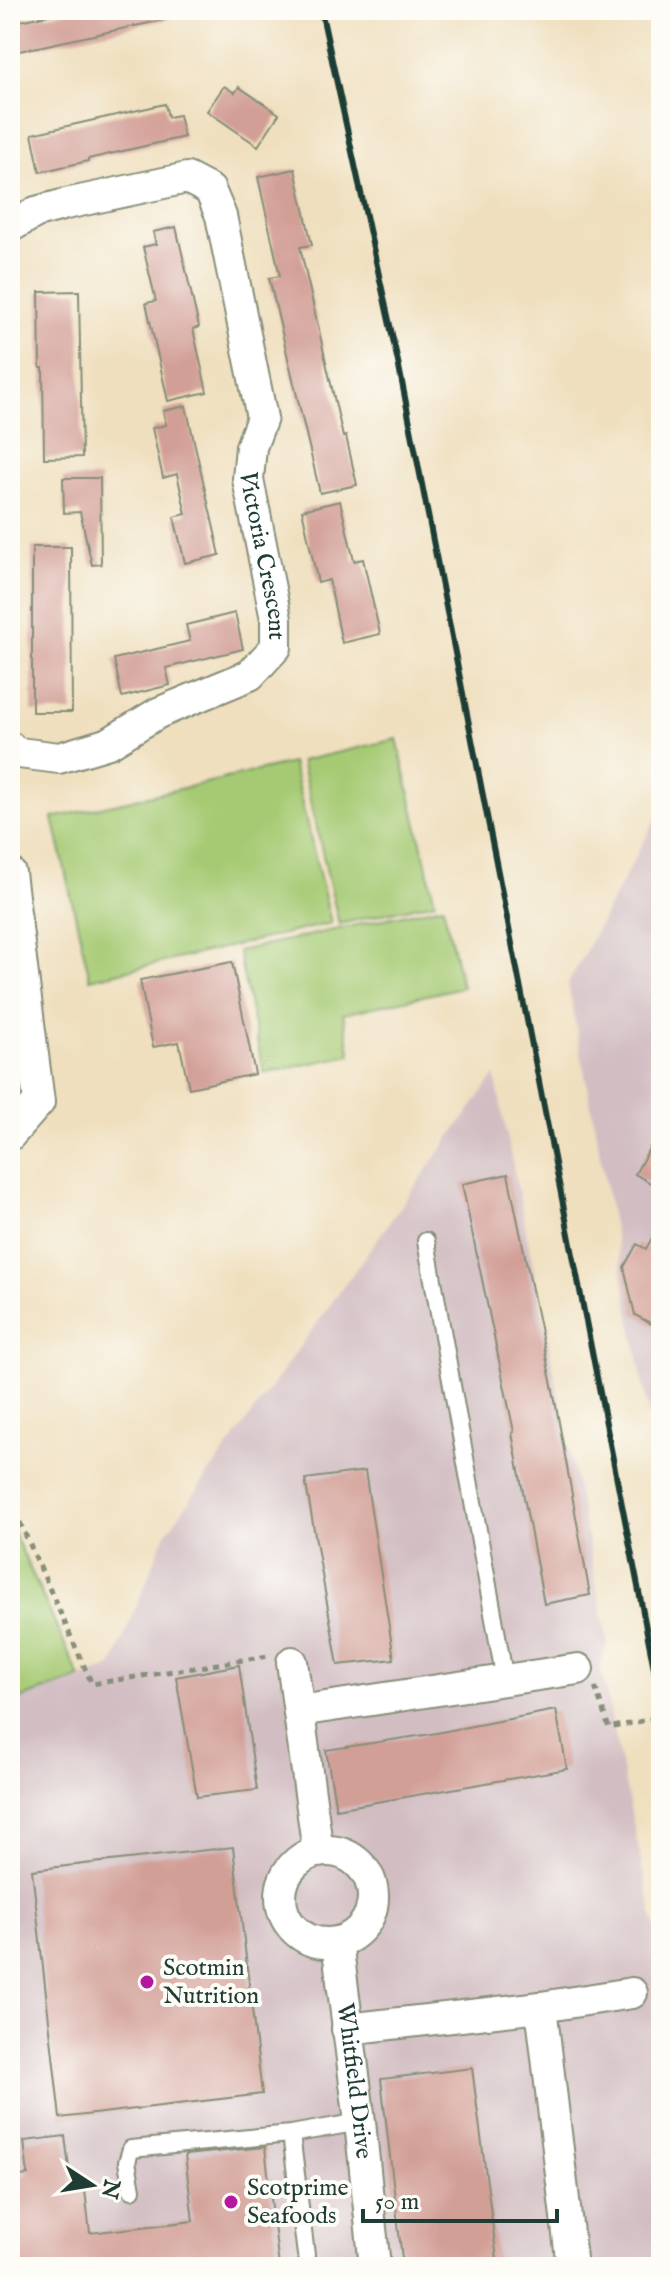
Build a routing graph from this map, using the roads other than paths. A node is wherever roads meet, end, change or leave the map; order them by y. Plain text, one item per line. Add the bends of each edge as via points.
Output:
1 (10, 227) edge
2 (10, 747) edge
3 (10, 873) edge
4 (10, 1135) edge
5 (426, 1241) dead end
6 (292, 1662) road end
7 (578, 1669) road end
8 (505, 1680) junction
9 (299, 1711) junction
10 (318, 1852) junction
11 (337, 1942) junction
12 (632, 1993) dead end
13 (541, 2007) junction
14 (347, 2029) junction
15 (360, 2122) junction
16 (291, 2134) junction
17 (132, 2190) dead end
18 (306, 2255) dead end
19 (375, 2267) edge
20 (572, 2267) edge

1 - 2 street, Victoria Crescent via 36,212 187,178 210,190 221,216 262,418 251,447 248,479 276,619 276,647 250,675 158,713 109,743 59,758 11,752
3 - 4 street via 39,1102
5 - 8 lane
6 - 9 street
7 - 8 street
8 - 9 street
9 - 10 street
10 - 11 street via 336,1852 356,1862 372,1889 370,1914 361,1928
10 - 11 street via 287,1873 283,1913 304,1938
11 - 14 street, Whitfield Drive
12 - 13 street
13 - 14 street
13 - 20 street
14 - 15 street, Whitfield Drive
15 - 16 lane
15 - 19 street, Whitfield Drive
16 - 17 lane via 131,2149 127,2162
16 - 18 lane

